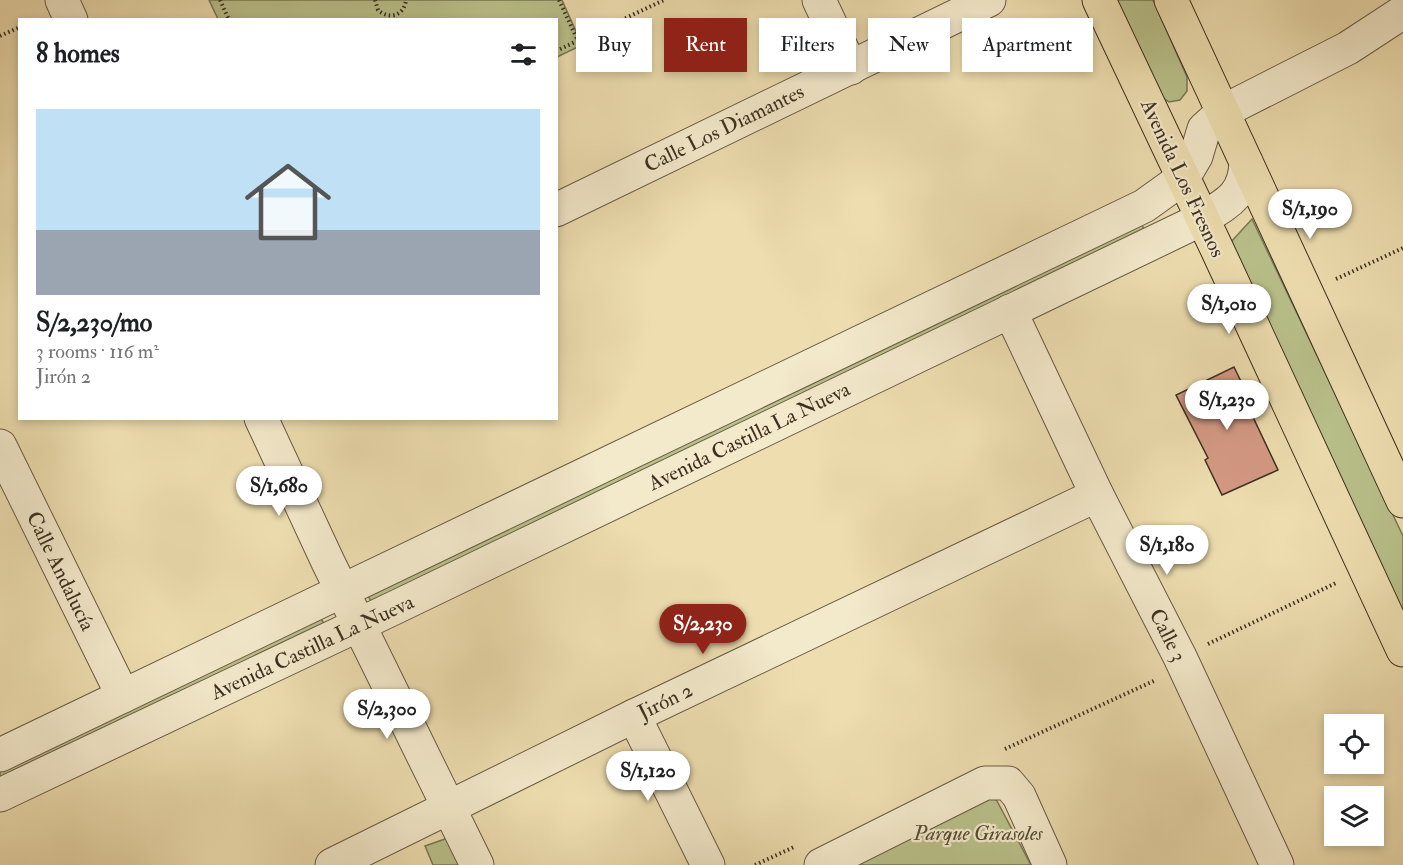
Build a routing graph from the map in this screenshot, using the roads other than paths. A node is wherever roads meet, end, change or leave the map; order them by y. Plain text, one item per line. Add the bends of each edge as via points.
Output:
1 (62, 0) edge
2 (819, 0) edge
3 (989, 0) edge
4 (1099, 0) edge
5 (1171, 0) edge
6 (1403, 12) edge
7 (70, 18) edge
8 (827, 18) edge
9 (856, 65) edge
10 (842, 72) edge
11 (1224, 111) junction
12 (1246, 162) junction
13 (1183, 178) junction
14 (558, 209) edge
15 (1202, 219) junction
16 (1010, 310) junction
17 (262, 420) edge
18 (4, 464) edge
19 (1097, 495) junction
20 (1403, 501) edge
21 (343, 592) junction
22 (360, 624) junction
23 (1403, 650) edge
24 (123, 696) junction
25 (634, 716) junction
26 (0, 755) edge
27 (0, 795) edge
28 (448, 808) junction
29 (333, 865) edge
30 (477, 865) edge
31 (708, 865) edge
32 (821, 865) edge
33 (1050, 865) edge
34 (1276, 865) edge

1 - 7 street
2 - 8 street
3 - 9 street, Calle Los Diamantes
4 - 13 main road, Avenida Los Fresnos
5 - 11 main road
6 - 11 street, Avenida Castilla La Nueva via 1348,48
10 - 14 street, Calle Los Diamantes
11 - 12 main road
11 - 13 street, Avenida Castilla La Nueva via 1204,129 1196,156
12 - 15 street, Avenida Castilla La Nueva via 1246,178 1236,194
12 - 20 main road
13 - 15 main road, Avenida Los Fresnos
13 - 21 street, Avenida Castilla La Nueva via 1144,206
15 - 16 street, Avenida Castilla La Nueva
15 - 23 main road, Avenida Los Fresnos
16 - 19 street, Calle 3
16 - 22 street, Avenida Castilla La Nueva
17 - 21 street
18 - 24 street, Calle Andalucía
19 - 25 street, Jirón 2
19 - 34 street, Calle 3 via 1180,657
21 - 22 street
21 - 24 street, Avenida Castilla La Nueva
22 - 27 street, Avenida Castilla La Nueva
22 - 28 street
24 - 26 street, Avenida Castilla La Nueva
25 - 28 street, Jirón 2
25 - 31 street
28 - 29 street, Jirón 2
28 - 30 street
32 - 33 street via 985,783 1008,783 1019,796

